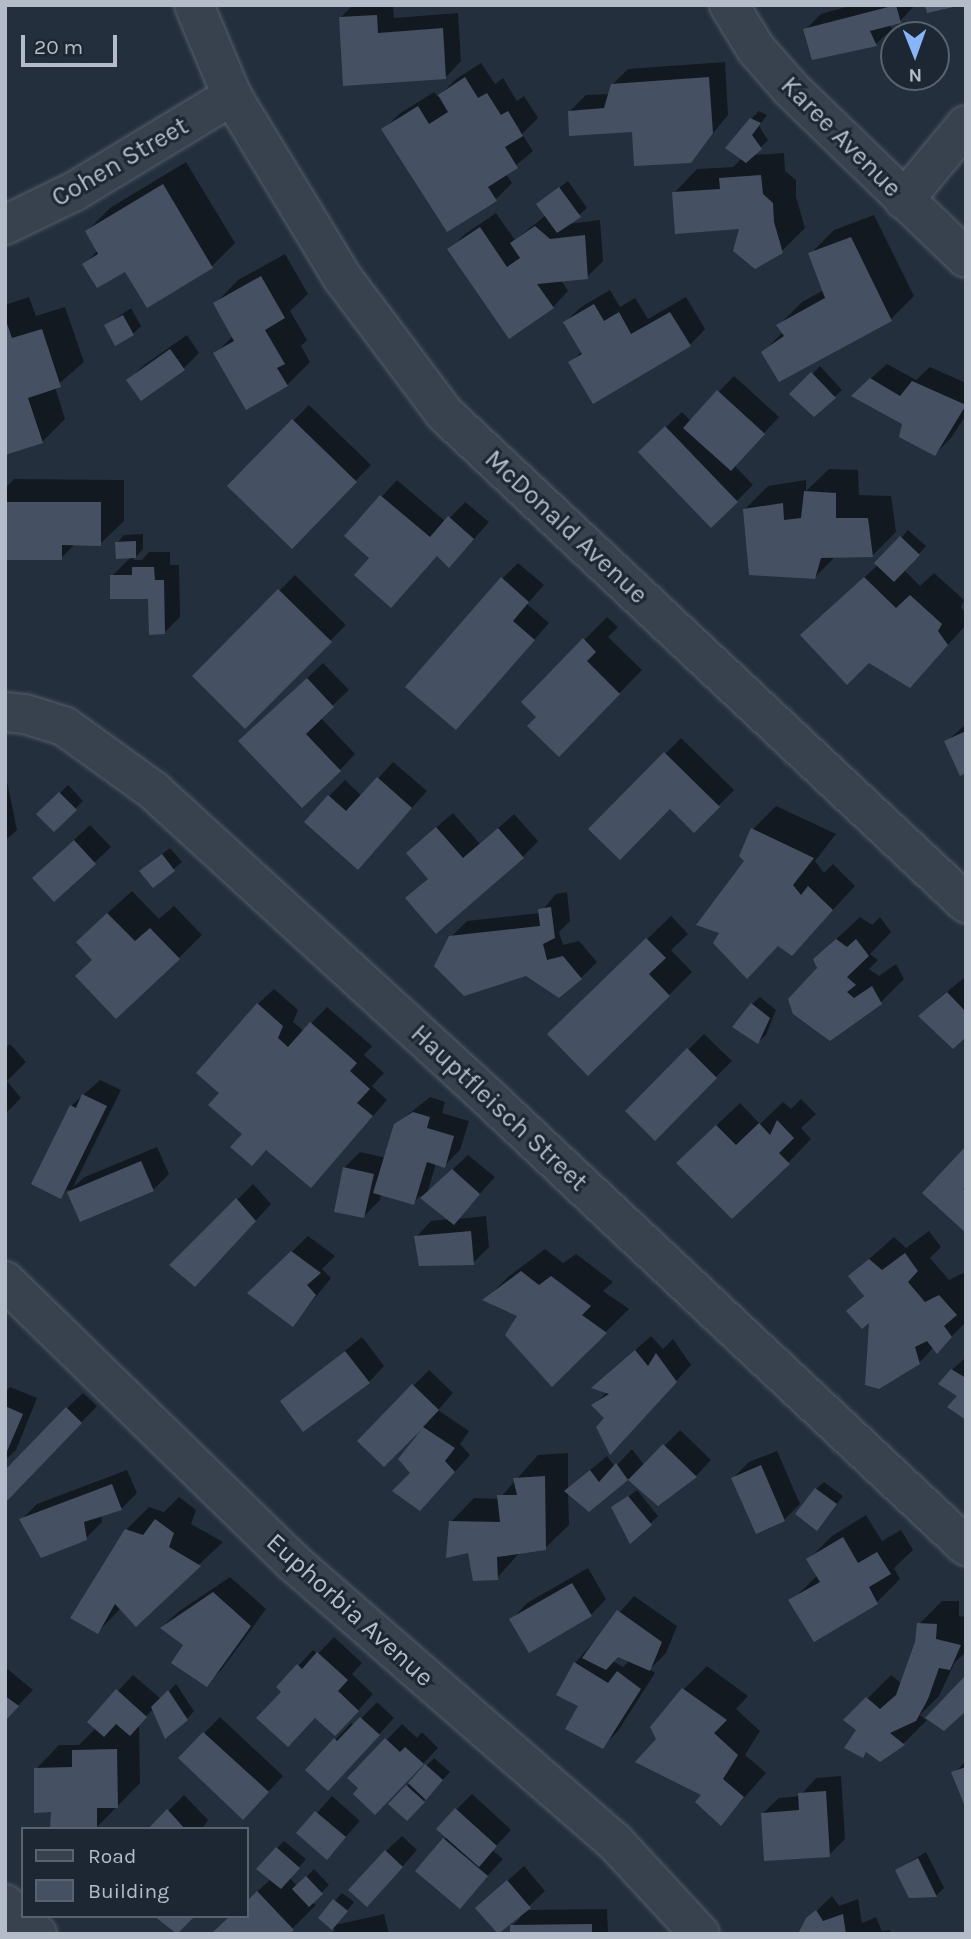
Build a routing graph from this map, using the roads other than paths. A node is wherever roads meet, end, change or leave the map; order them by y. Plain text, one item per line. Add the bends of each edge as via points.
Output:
1 (194, 5) edge
2 (729, 5) edge
3 (232, 96) junction
4 (966, 125) edge
5 (904, 200) junction
6 (5, 225) edge
7 (966, 258) edge
8 (5, 712) edge
9 (966, 903) edge
10 (5, 1281) edge
11 (966, 1546) edge
12 (5, 1904) edge
13 (37, 1934) edge
14 (700, 1934) edge

1 - 3 street, McDonald Avenue
2 - 5 street, Karee Avenue via 756,49 791,89
3 - 6 street, Cohen Street via 75,191
3 - 9 street, McDonald Avenue via 342,277 445,414
4 - 5 street
5 - 7 street, Karee Avenue
8 - 11 street, Hauptfleisch Street via 64,726 154,791 481,1090
10 - 14 street, Euphorbia Avenue via 294,1563 615,1842
12 - 13 street

